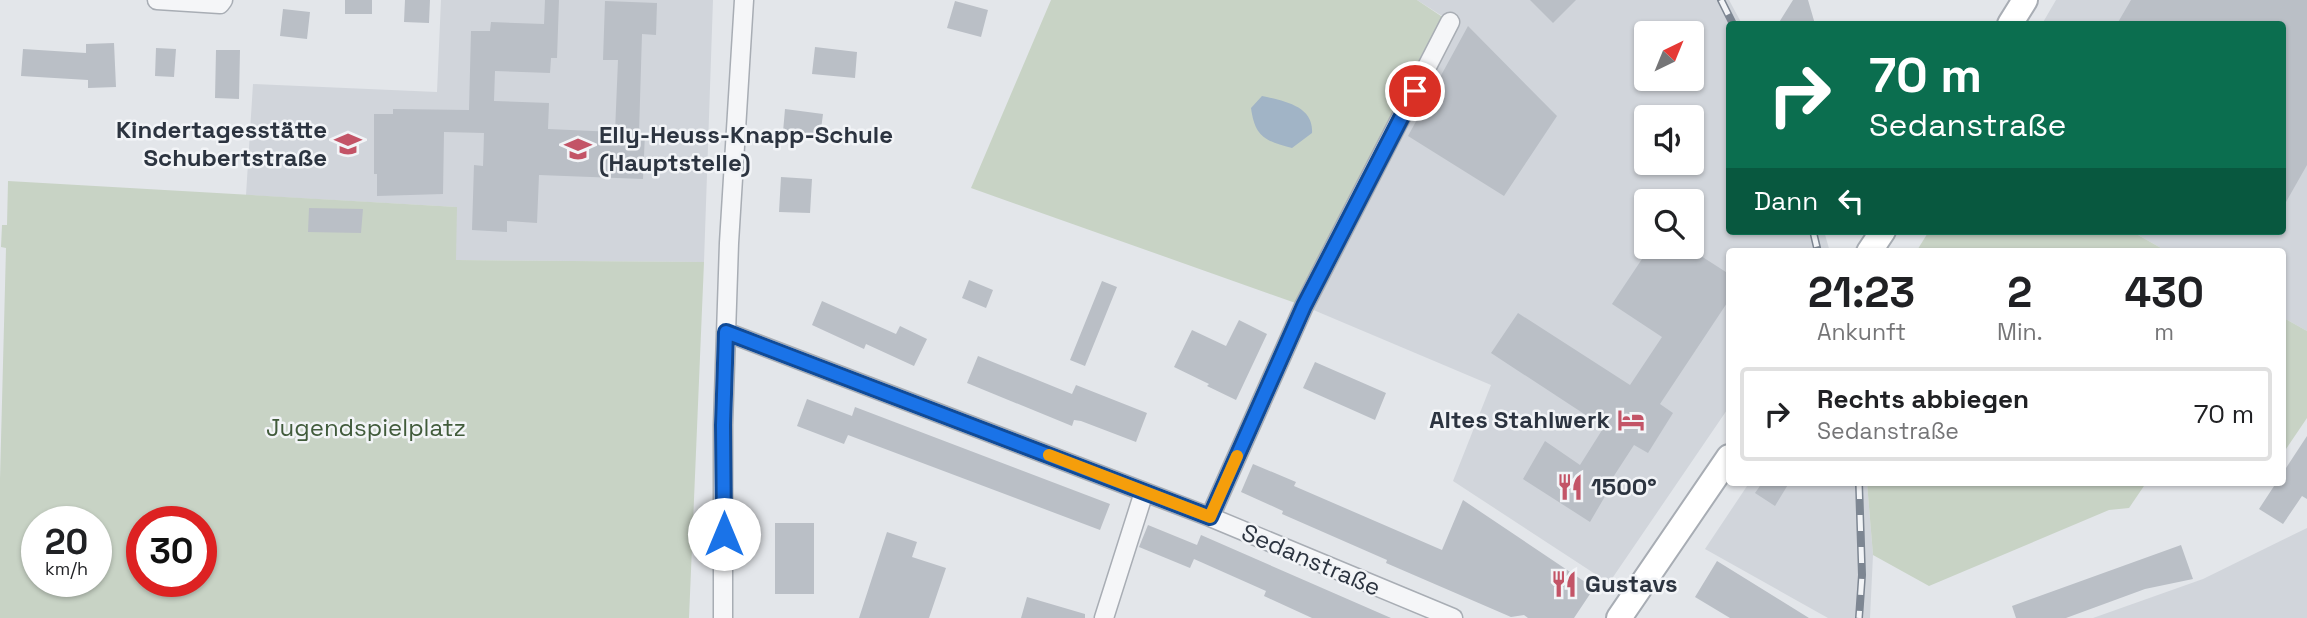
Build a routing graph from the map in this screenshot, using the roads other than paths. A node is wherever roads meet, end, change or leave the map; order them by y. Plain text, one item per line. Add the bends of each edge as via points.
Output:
1 (157, 0) edge
2 (223, 0) edge
3 (744, 0) edge
4 (2025, 0) edge
5 (2012, 21) edge
6 (1450, 22) dead end
7 (726, 332) junction
8 (1726, 461) edge
9 (1144, 492) junction
10 (1210, 517) junction
11 (723, 618) edge
12 (1104, 618) edge
13 (1452, 618) edge
14 (1619, 618) edge

1 - 2 street via 220,4
3 - 7 street
4 - 5 street
6 - 10 street, Sedanstraße via 1304,306
7 - 9 street, Sedanstraße
7 - 11 street
8 - 14 street
9 - 10 street, Sedanstraße
9 - 12 street
10 - 13 street, Sedanstraße

